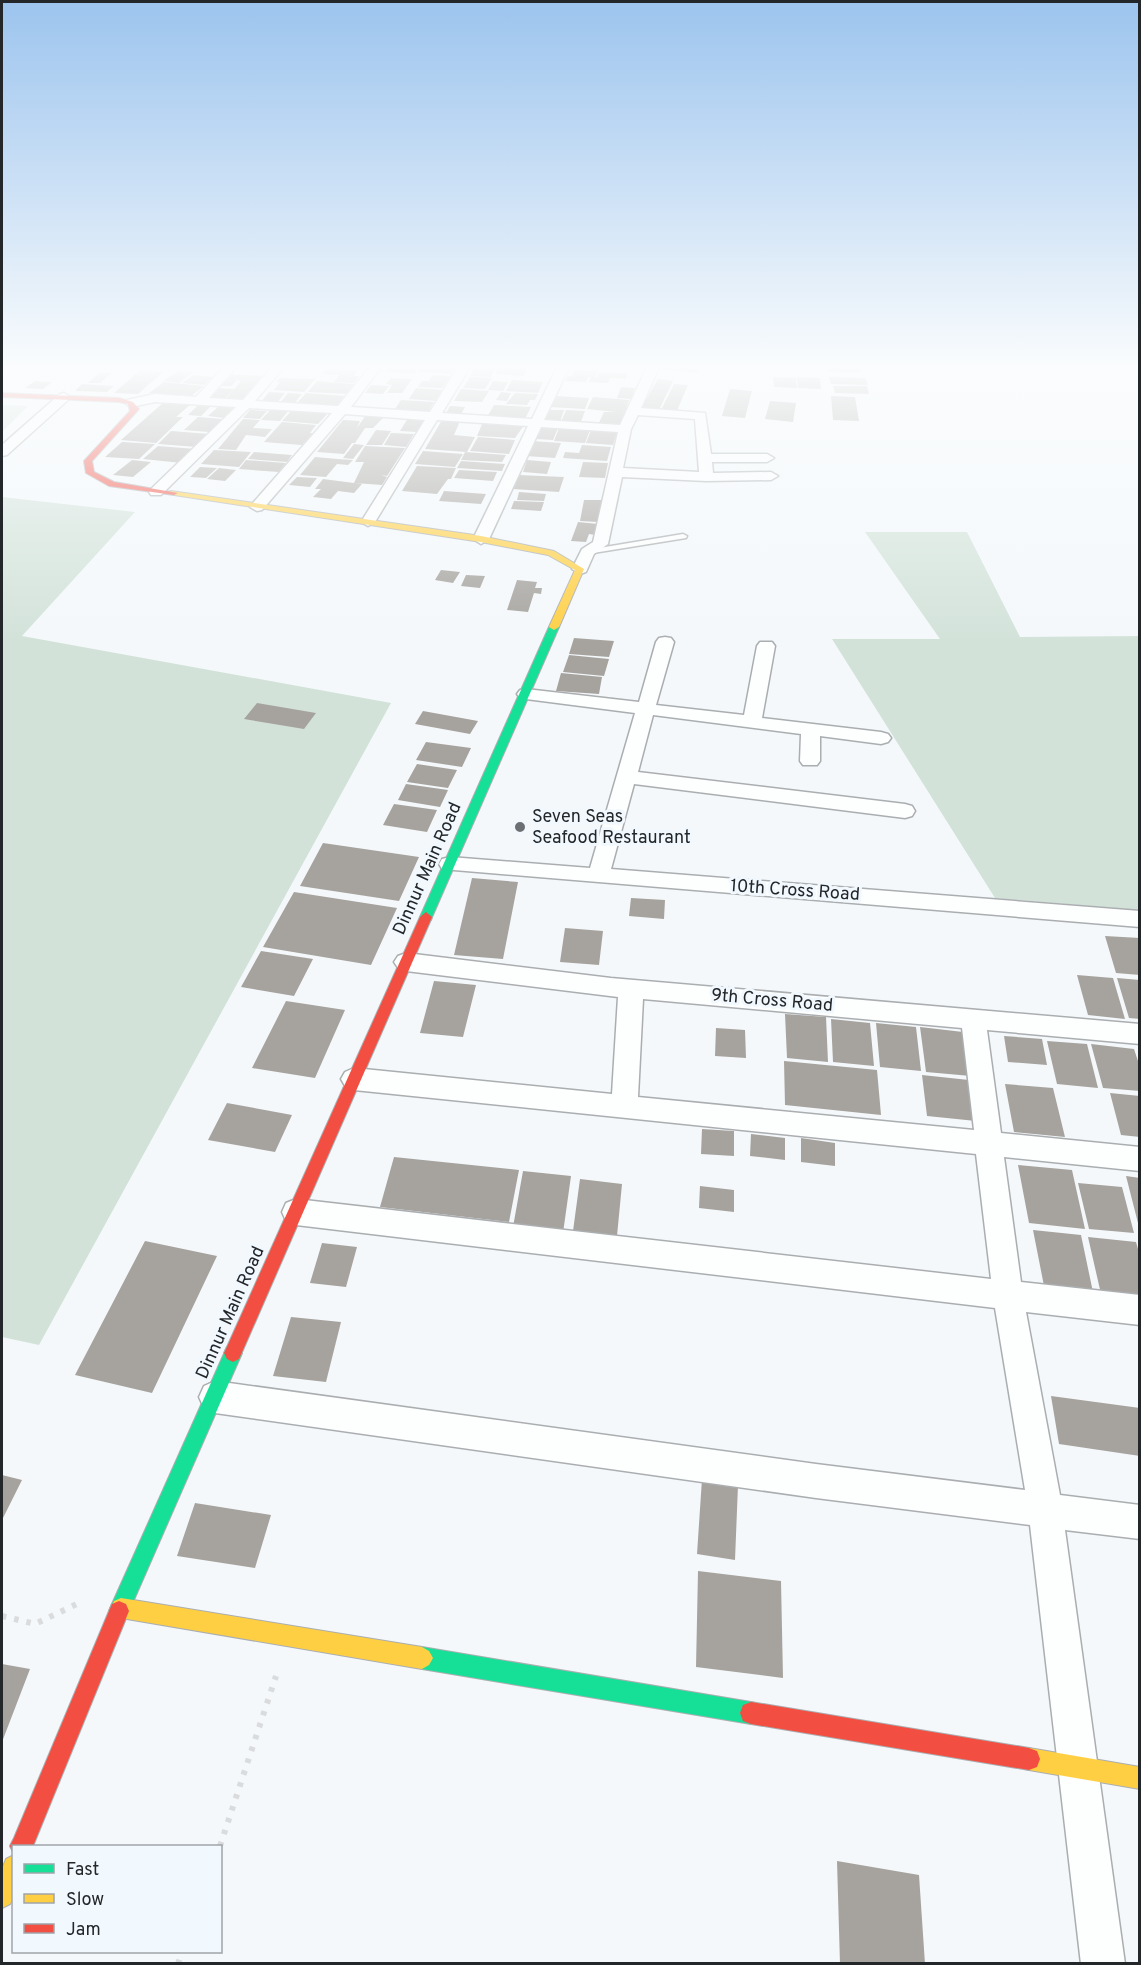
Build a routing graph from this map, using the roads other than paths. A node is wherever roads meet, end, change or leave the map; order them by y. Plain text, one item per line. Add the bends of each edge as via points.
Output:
1 (706, 458) edge
2 (735, 458) edge
3 (91, 459) edge
4 (190, 459) edge
5 (300, 459) edge
6 (407, 459) edge
7 (519, 459) edge
8 (618, 459) edge
9 (615, 472) junction
10 (736, 476) junction
11 (771, 476) dead end
12 (706, 477) junction
13 (156, 492) junction
14 (733, 492) dead end
15 (257, 507) junction
16 (368, 522) junction
17 (683, 536) dead end
18 (481, 539) junction
19 (587, 552) junction
20 (580, 569) junction
21 (665, 642) dead end
22 (766, 646) dead end
23 (526, 693) junction
24 (646, 708) junction
25 (752, 722) junction
26 (810, 729) junction
27 (881, 738) dead end
28 (810, 761) dead end
29 (626, 777) junction
30 (905, 810) dead end
31 (450, 864) junction
32 (598, 876) junction
33 (1140, 919) edge
34 (406, 962) junction
35 (631, 988) junction
36 (973, 1020) junction
37 (1140, 1034) edge
38 (354, 1079) junction
39 (624, 1106) junction
40 (988, 1143) junction
41 (1140, 1158) edge
42 (296, 1212) junction
43 (1008, 1295) junction
44 (1140, 1310) edge
45 (215, 1397) junction
46 (1046, 1509) junction
47 (1140, 1522) edge
48 (121, 1608) junction
49 (1077, 1768) junction
50 (1140, 1778) edge
51 (22, 1845) edge
52 (12, 1872) edge
53 (2, 1896) edge
54 (1103, 1964) edge

1 - 12 street
2 - 10 street
3 - 13 street via 90,473 102,481
4 - 13 street
5 - 15 street
6 - 16 street
7 - 18 street
8 - 9 street
9 - 12 street
9 - 19 street via 600,544
10 - 11 street
10 - 12 street
10 - 14 street
13 - 15 street
15 - 16 street
16 - 18 street
17 - 19 lane
18 - 20 street via 551,553
19 - 20 street
20 - 23 street, Dinnur Main Road
21 - 24 street
22 - 25 street
23 - 24 street
23 - 31 street, Dinnur Main Road
24 - 25 street
24 - 29 street
25 - 26 street
26 - 27 street
26 - 28 street
29 - 30 street
29 - 32 street
31 - 32 street, 10th Cross Road
31 - 34 street, Dinnur Main Road
32 - 33 street, 10th Cross Road
34 - 35 street, 9th Cross Road
34 - 38 street, Dinnur Main Road
35 - 36 street, 9th Cross Road
35 - 39 street
36 - 37 street, 9th Cross Road
36 - 40 street
38 - 39 street
38 - 42 street, Dinnur Main Road
39 - 40 street
40 - 41 street
40 - 43 street
42 - 43 street
42 - 45 street, Dinnur Main Road
43 - 44 street
43 - 46 street
45 - 46 street
45 - 48 street, Dinnur Main Road
46 - 47 street
46 - 49 street
48 - 49 street
48 - 51 street, Dinnur Main Road
49 - 50 street
49 - 54 street
52 - 53 street

